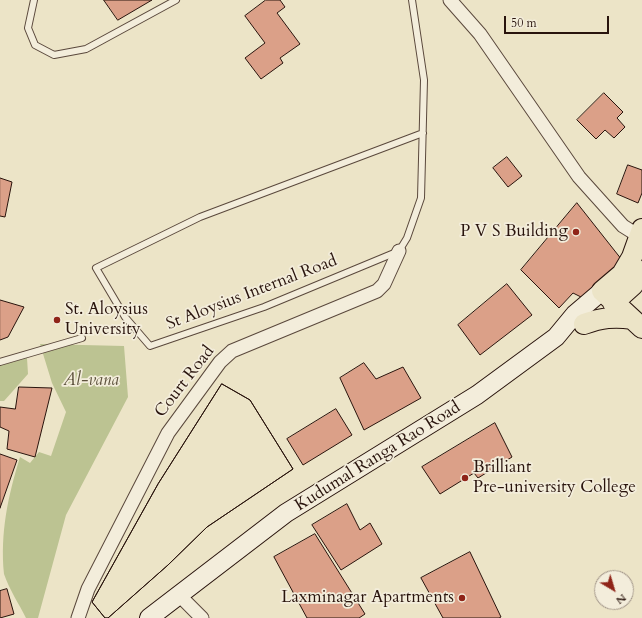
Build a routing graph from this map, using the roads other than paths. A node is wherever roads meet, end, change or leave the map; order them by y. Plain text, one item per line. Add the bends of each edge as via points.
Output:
1 (34, 0) edge
2 (176, 0) edge
3 (412, 0) edge
4 (450, 0) edge
5 (423, 133) junction
6 (641, 233) edge
7 (399, 251) junction
8 (635, 281) edge
9 (608, 297) junction
10 (637, 323) edge
11 (584, 324) junction
12 (556, 337) junction
13 (82, 338) dead end
14 (0, 362) edge
15 (179, 595) junction
16 (78, 618) edge
17 (149, 618) edge
18 (202, 618) edge

1 - 2 lane via 28,28 35,46 54,56 86,49
3 - 5 lane via 424,80
4 - 6 street via 480,34 579,177 623,226
5 - 7 lane via 421,198 407,238
5 - 7 lane, St Aloysius Internal Road via 200,217 96,268 125,317 150,346 264,307
6 - 8 main road via 632,257
7 - 16 street, Court Road via 384,284 377,291 232,351 220,362 168,433 88,589
8 - 9 main road
9 - 10 main road
9 - 11 main road
9 - 12 main road, Kudumal Ranga Rao Road via 575,314
10 - 11 main road via 618,316
11 - 12 main road
12 - 15 main road, Kudumal Ranga Rao Road via 477,395 286,513
13 - 14 lane
15 - 17 main road, Kudumal Ranga Rao Road
15 - 18 street

